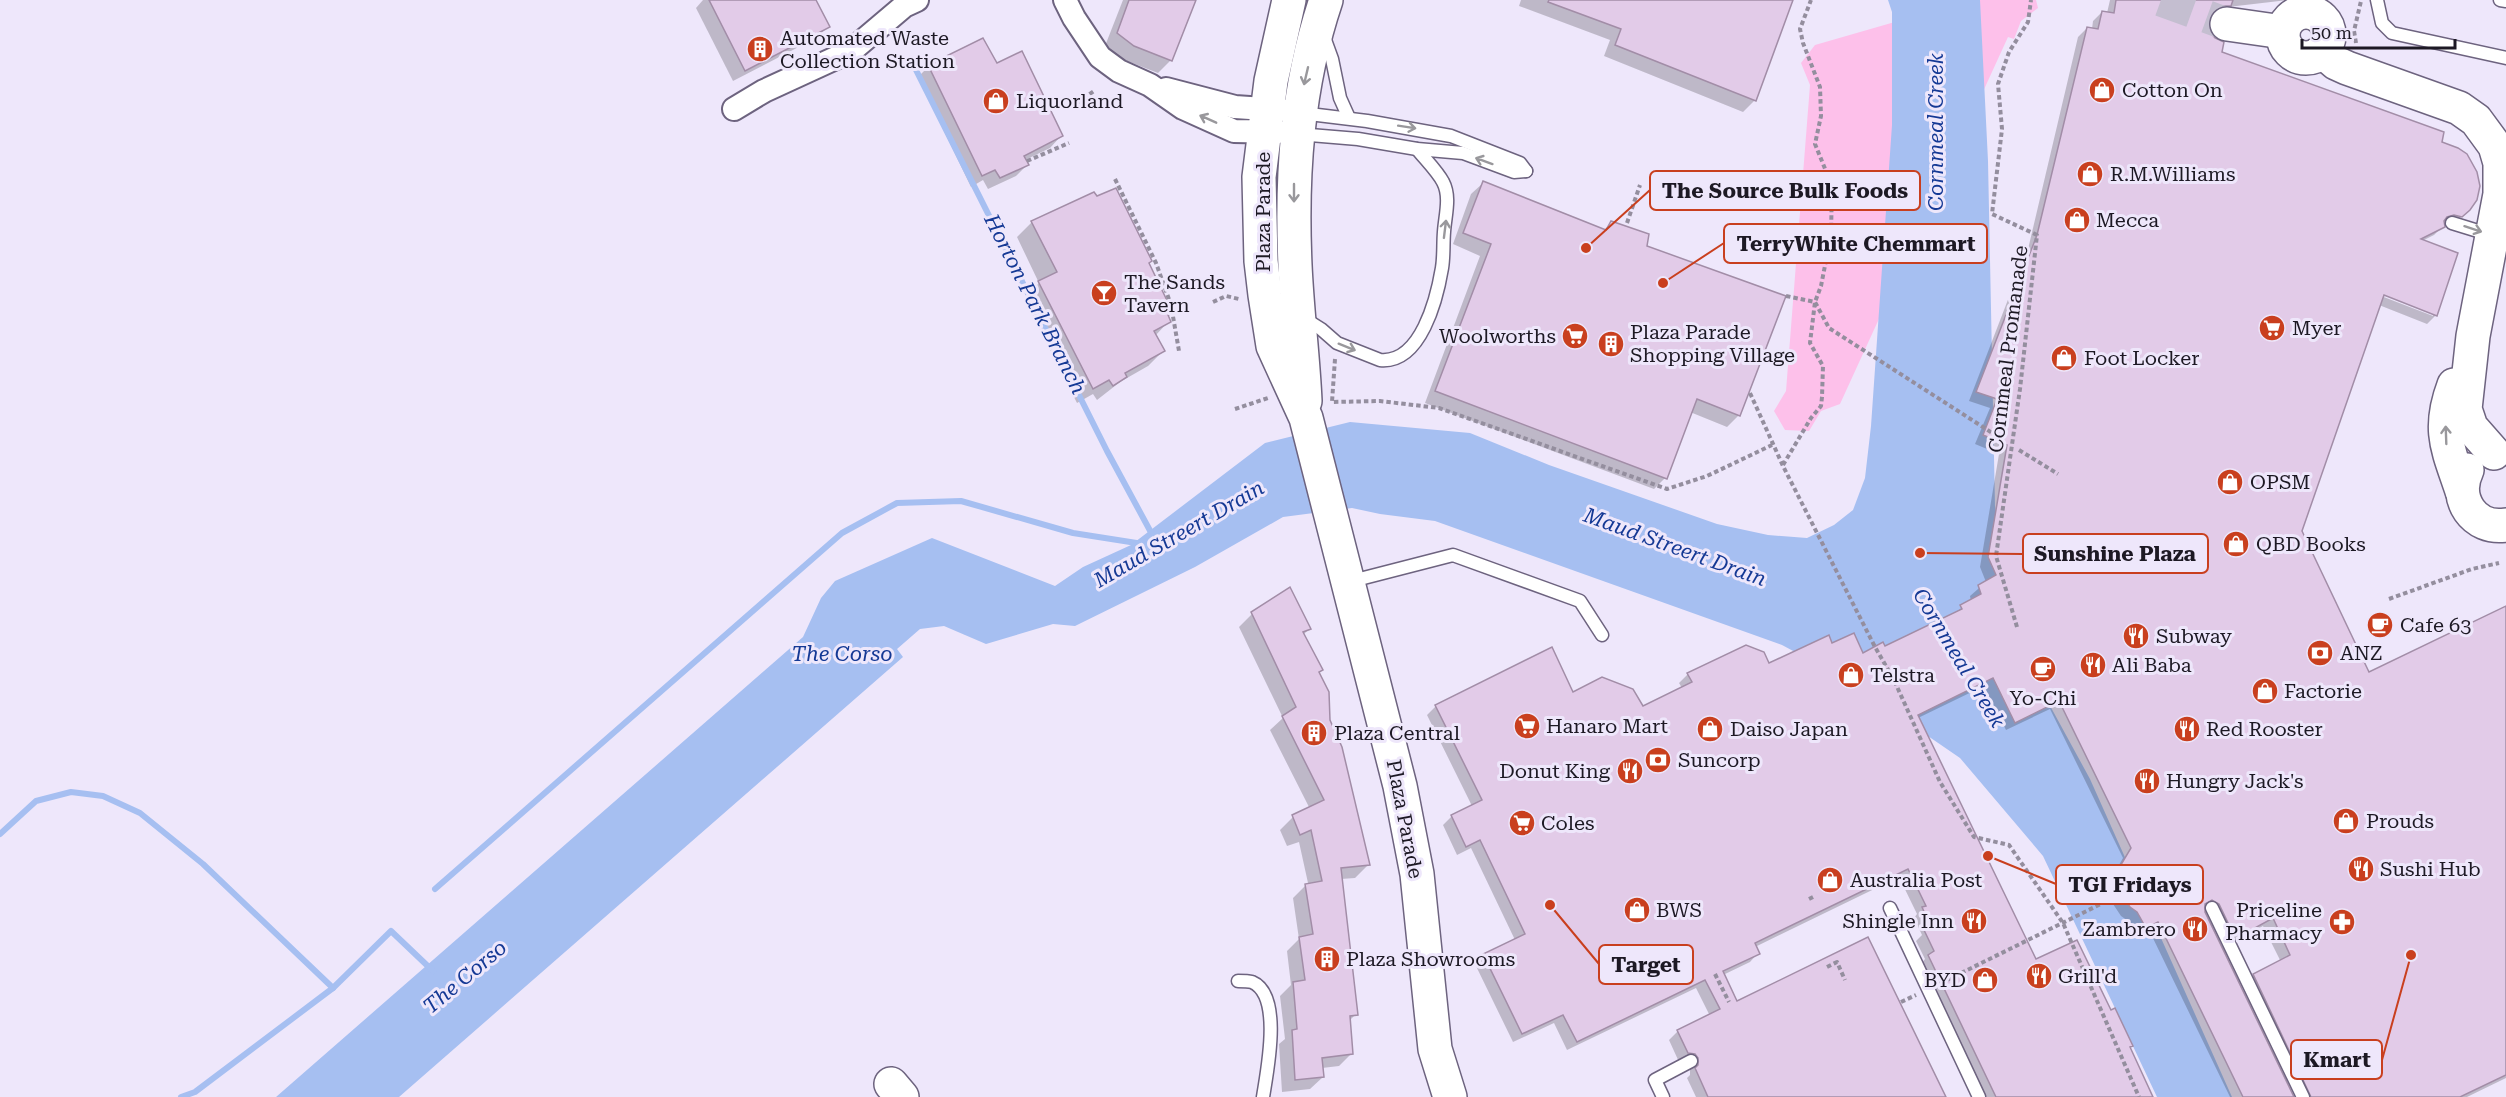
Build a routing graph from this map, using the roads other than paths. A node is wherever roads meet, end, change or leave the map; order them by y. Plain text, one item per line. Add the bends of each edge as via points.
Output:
1 (917, 0) edge
2 (1065, 0) edge
3 (1289, 0) edge
4 (2377, 0) edge
5 (2500, 0) edge
6 (2506, 1) edge
7 (1322, 11) edge
8 (2228, 24) tunnel mouth
9 (2506, 58) edge
10 (734, 109) dead end
11 (1349, 118) junction
12 (1266, 119) junction
13 (1298, 124) junction
14 (1417, 149) junction
15 (2452, 223) dead end
16 (2493, 236) junction
17 (1299, 315) junction
18 (2473, 336) junction
19 (1306, 418) junction
20 (2499, 451) edge
21 (2462, 491) junction
22 (2506, 525) edge
23 (1347, 582) junction
24 (1602, 635) dead end
25 (1890, 908) dead end
26 (2212, 908) dead end
27 (1238, 981) dead end
28 (1435, 1049) junction
29 (1692, 1061) dead end
30 (1263, 1097) edge
31 (1427, 1097) edge
32 (1450, 1097) edge
33 (1663, 1097) edge
34 (1979, 1097) edge
35 (2303, 1097) edge

1 - 10 street via 904,6 850,51
2 - 12 street via 1100,57 1119,71 1150,85 1183,108 1234,130
3 - 12 main road, Plaza Parade
4 - 9 lane via 2382,23 2392,33
5 - 6 lane
7 - 11 lane via 1340,98
7 -> 13 main road, Plaza Parade
8 - 16 main road via 2283,32 2294,15 2315,13 2329,30 2322,51 2336,63 2448,104 2476,120 2495,146 2500,163 2501,186
11 - 13 lane
11 -> 14 lane via 1450,136 1520,163 1527,171 1514,172 1463,153
12 - 13 street
12 - 19 main road, Plaza Parade via 1259,177 1261,261 1267,306 1273,346
13 - 14 lane
13 -> 17 main road, Plaza Parade via 1294,210
17 -> 14 lane via 1337,343 1380,360 1401,355 1420,335 1442,268 1448,209 1444,182
15 -> 16 lane
16 - 18 main road
17 - 19 main road, Plaza Parade
18 - 20 main road via 2465,414 2477,435
21 -> 18 main road via 2449,458 2446,422
19 - 23 main road, Plaza Parade
20 - 21 main road via 2471,465
21 - 22 main road via 2466,506 2476,519
23 - 24 lane via 1453,555 1580,601
23 - 28 main road, Plaza Parade via 1409,827
25 - 34 lane
26 - 35 lane
27 - 30 lane via 1252,982 1268,1003
28 - 31 main road, Plaza Parade
28 - 32 main road, Plaza Parade
29 - 33 lane via 1655,1080

